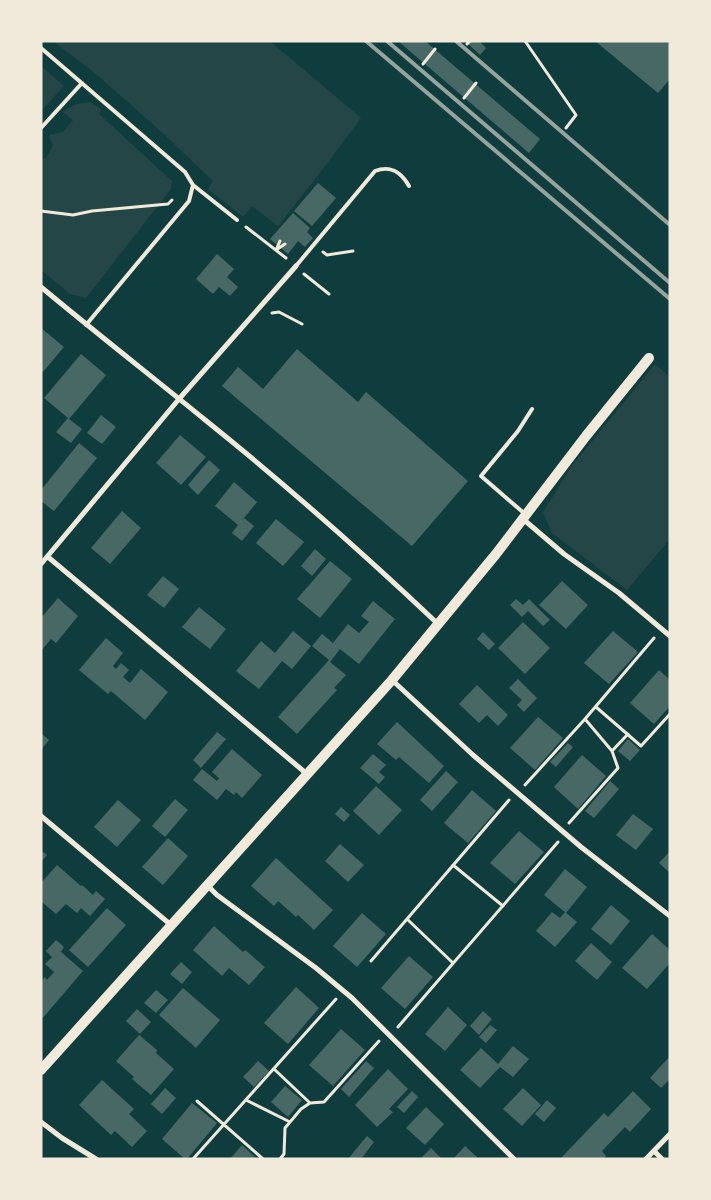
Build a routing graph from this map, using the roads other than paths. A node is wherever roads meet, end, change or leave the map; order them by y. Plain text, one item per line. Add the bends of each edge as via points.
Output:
1 (41, 48) edge
2 (82, 83) junction
3 (41, 128) edge
4 (193, 185) junction
5 (409, 186) dead end
6 (238, 220) road end
7 (296, 266) joint
8 (41, 287) edge
9 (86, 325) junction
10 (649, 358) dead end
11 (179, 399) junction
12 (532, 409) dead end
13 (525, 517) junction
14 (48, 557) junction
15 (41, 564) edge
16 (439, 625) junction
17 (670, 636) edge
18 (392, 680) junction
19 (307, 774) junction
20 (41, 816) edge
21 (207, 885) junction
22 (670, 916) edge
23 (171, 925) junction
24 (41, 1070) edge
25 (41, 1122) edge
26 (670, 1134) edge
27 (654, 1151) junction
28 (96, 1159) edge
29 (514, 1159) edge
30 (646, 1159) edge
31 (662, 1159) edge

1 - 2 lane
2 - 3 lane
2 - 4 lane via 185,172
4 - 6 lane
4 - 9 lane via 189,201
5 - 7 lane via 401,173 392,169 375,171
7 - 11 street
8 - 9 street
9 - 11 street
10 - 13 main road via 560,468
11 - 14 street
11 - 16 street via 362,553
12 - 13 lane via 481,476
13 - 16 main road
13 - 17 street via 564,554
14 - 15 street
14 - 19 street
16 - 18 main road
18 - 19 main road
18 - 22 street via 473,755 581,847
19 - 21 main road
20 - 23 street
21 - 23 main road
21 - 29 street via 352,998
23 - 24 main road
25 - 28 street
26 - 27 street
27 - 30 street
27 - 31 street

